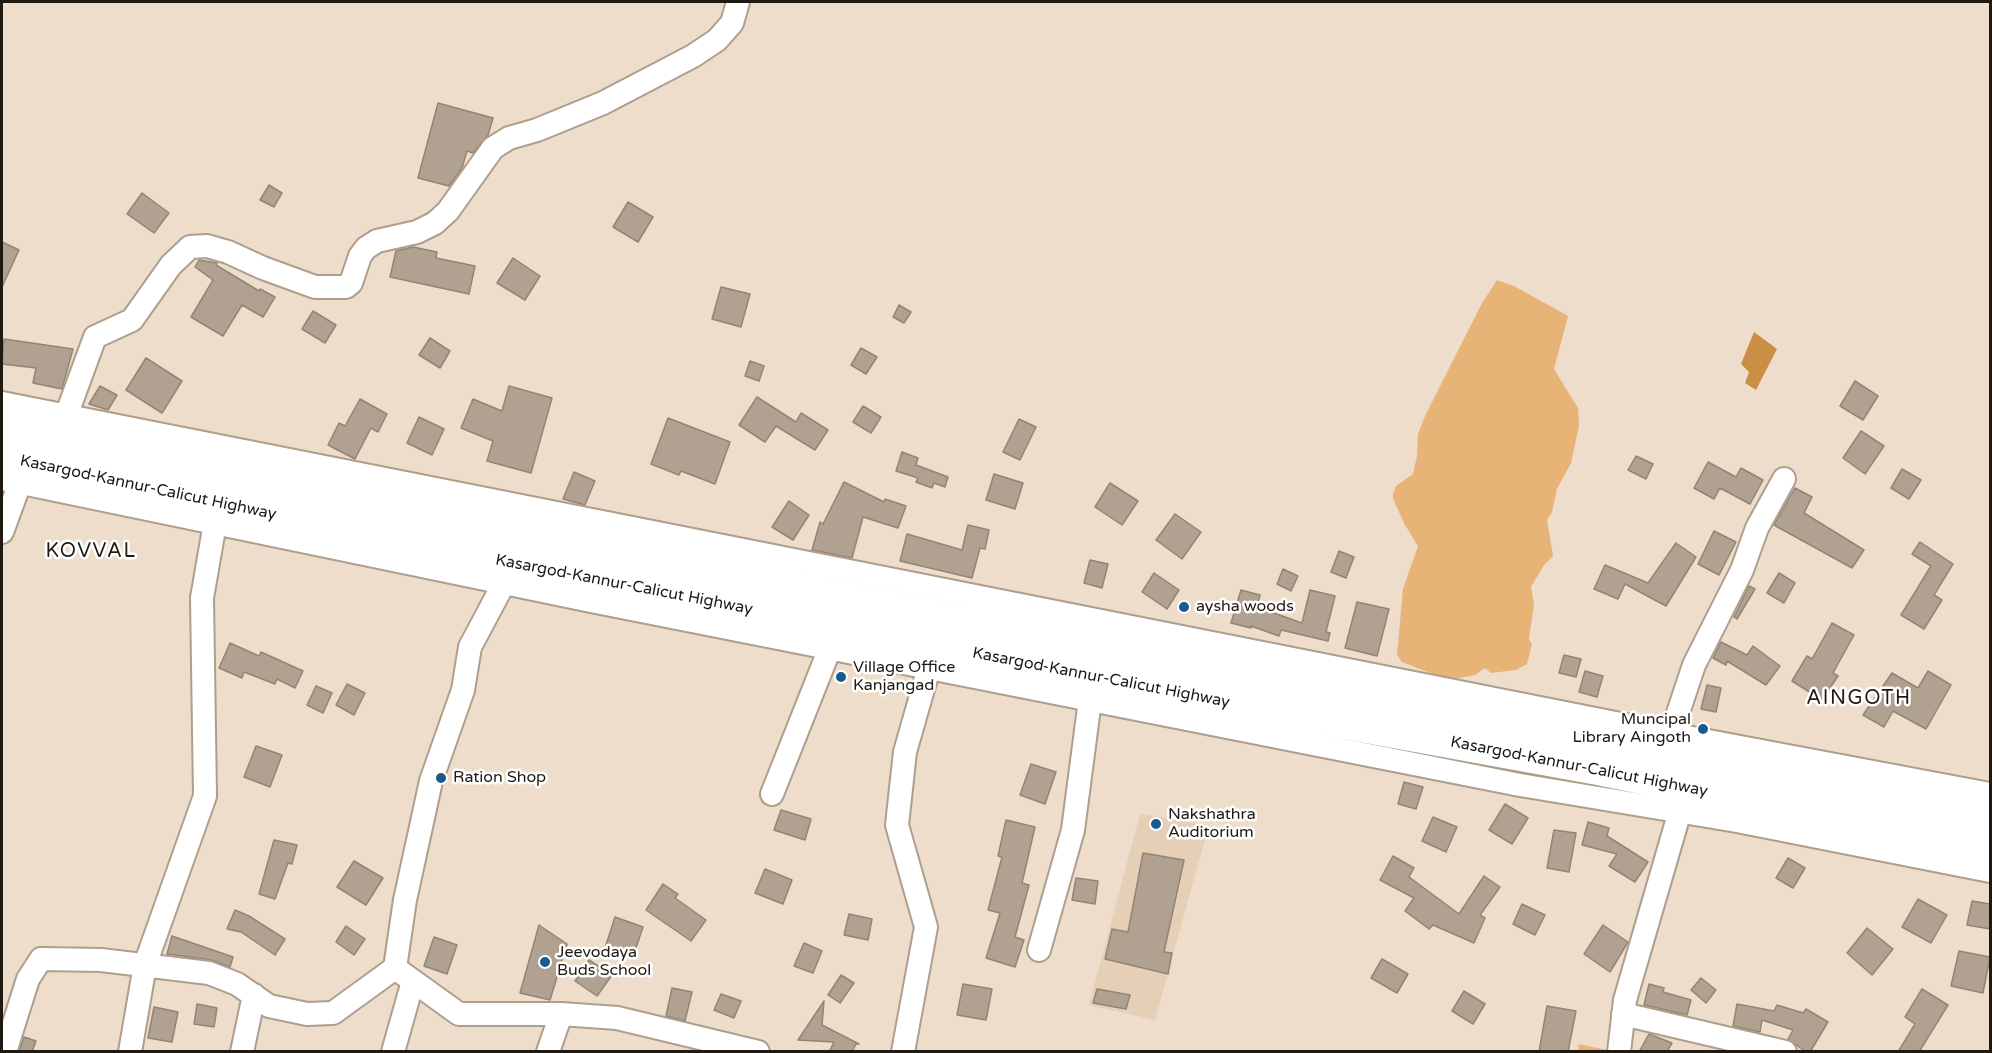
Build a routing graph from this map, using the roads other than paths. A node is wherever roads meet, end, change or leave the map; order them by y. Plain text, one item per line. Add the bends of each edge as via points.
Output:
1 (738, 2) edge
2 (2, 403) edge
3 (66, 416) junction
4 (2, 429) edge
5 (8, 473) edge
6 (1784, 479) dead end
7 (215, 523) junction
8 (2, 532) edge
9 (504, 583) junction
10 (830, 648) junction
11 (929, 668) junction
12 (1090, 700) junction
13 (1671, 734) junction
14 (772, 794) dead end
15 (1990, 794) edge
16 (1680, 811) junction
17 (1990, 818) edge
18 (1990, 850) edge
19 (1990, 871) edge
20 (1039, 950) dead end
21 (145, 965) junction
22 (404, 974) junction
23 (254, 995) junction
24 (561, 1014) junction
25 (1623, 1014) junction
26 (5, 1052) edge
27 (130, 1052) edge
28 (242, 1052) edge
29 (393, 1052) edge
30 (548, 1052) edge
31 (758, 1052) edge
32 (903, 1052) edge
33 (1619, 1052) edge
34 (1785, 1052) edge

1 - 3 street via 732,23 717,40 693,56 603,103 509,138 494,148 435,223 366,248 346,287 315,287 228,252 207,246 190,247 171,265 132,320 95,337
2 - 3 street
3 - 13 street
4 - 17 highway, Kasargod-Kannur-Calicut Highway via 941,617 1399,704 1484,716
5 - 7 street
5 - 8 street
5 - 18 highway, Kasargod-Kannur-Calicut Highway via 1600,769
6 - 13 street via 1694,665
7 - 9 street
7 - 21 street via 202,598 205,796
9 - 10 street
9 - 22 street via 471,647 463,690 431,781 405,900
10 - 11 street
10 - 14 street
11 - 12 street
11 - 32 street via 905,752 897,825 926,927
12 - 16 street via 1520,785
12 - 20 street via 1073,830
13 - 15 street
16 - 19 street
16 - 25 street
21 - 23 street via 209,973
21 - 26 street via 41,959 28,979
21 - 27 street
22 - 23 street via 333,1013 269,1006
22 - 24 street via 459,1014
22 - 29 street
23 - 28 street
24 - 30 street
24 - 31 street via 617,1018
25 - 33 street
25 - 34 street

